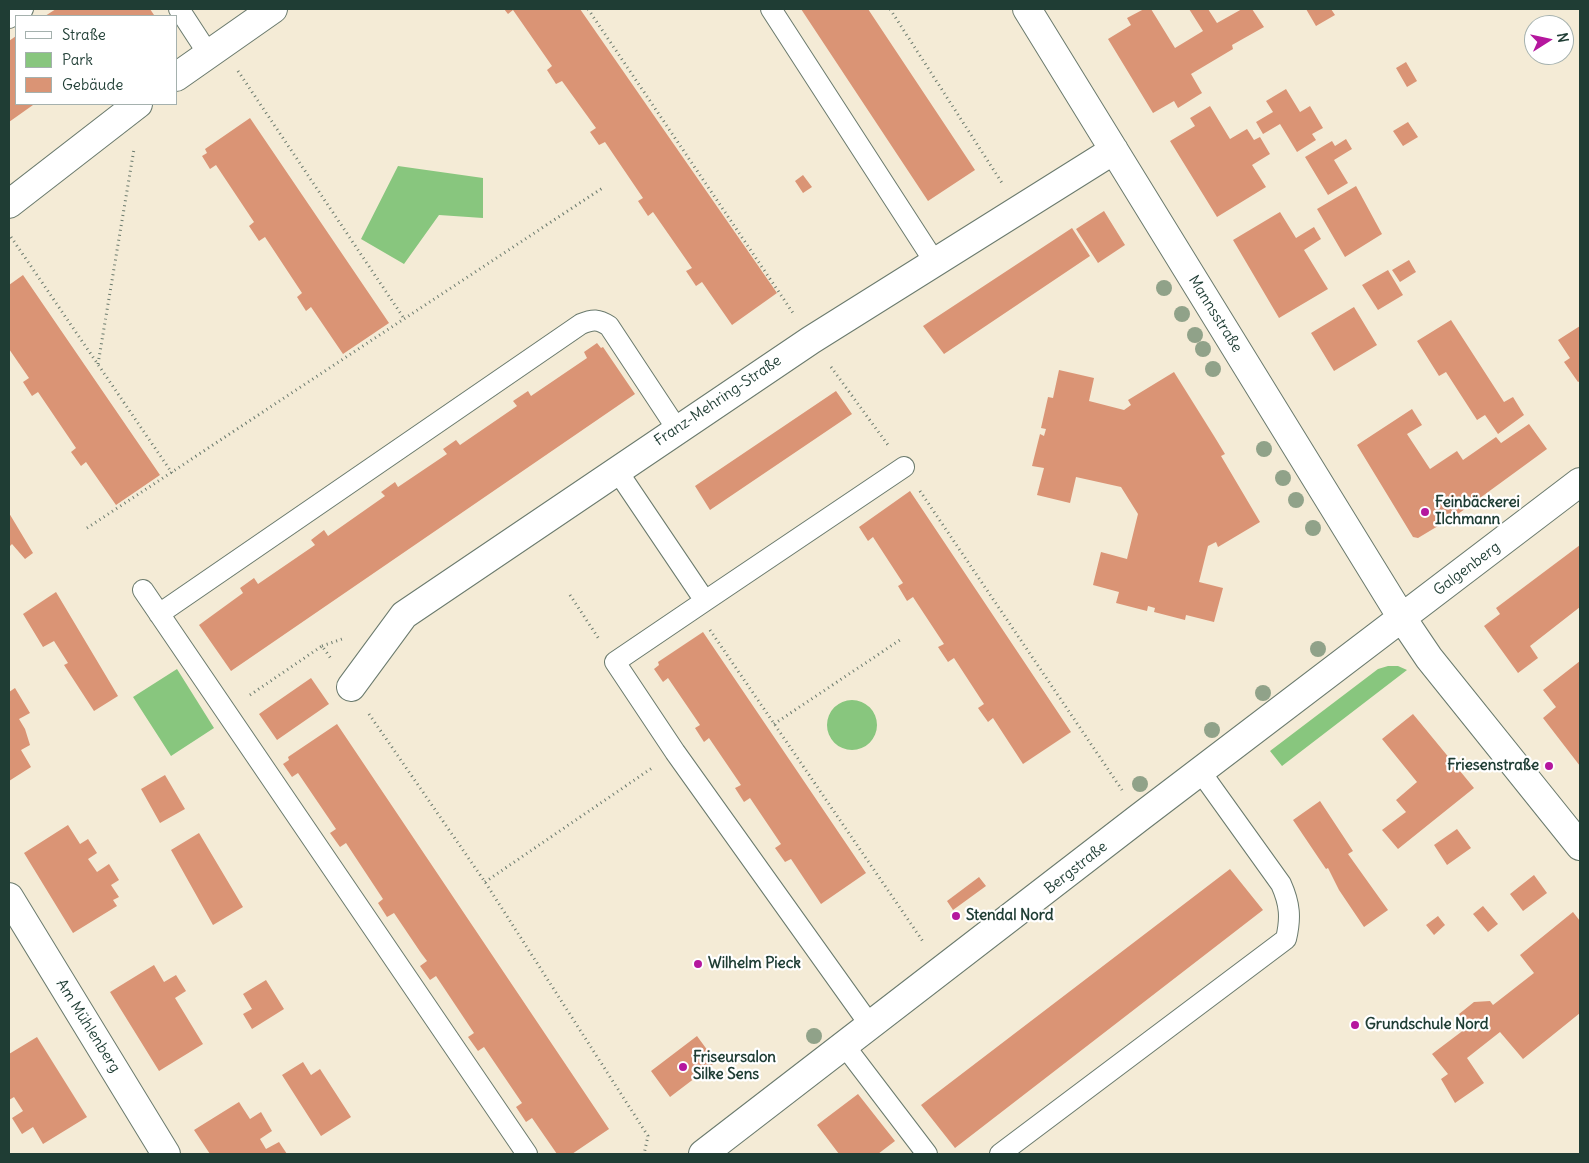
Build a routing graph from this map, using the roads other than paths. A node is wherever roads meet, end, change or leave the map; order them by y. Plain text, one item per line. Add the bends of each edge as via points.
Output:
1 (23, 9) edge
2 (179, 9) edge
3 (273, 9) edge
4 (770, 9) edge
5 (1028, 9) edge
6 (9, 18) edge
7 (215, 50) junction
8 (178, 76) edge
9 (137, 105) edge
10 (1114, 150) junction
11 (9, 204) edge
12 (934, 261) junction
13 (677, 429) junction
14 (904, 466) road end
15 (616, 469) junction
16 (1580, 482) edge
17 (143, 590) dead end
18 (700, 604) junction
19 (159, 614) junction
20 (1402, 618) junction
21 (351, 687) road end
22 (1200, 771) junction
23 (1580, 846) edge
24 (9, 897) edge
25 (870, 1025) junction
26 (844, 1045) junction
27 (166, 1154) edge
28 (527, 1154) edge
29 (703, 1154) edge
30 (927, 1154) edge
31 (1000, 1154) edge

1 - 6 lane
2 - 7 lane
3 - 7 street
4 - 12 lane
5 - 10 street, Mannsstraße
7 - 8 street
9 - 11 street
10 - 12 street, Franz-Mehring-Straße
10 - 20 street, Mannsstraße
12 - 13 street, Franz-Mehring-Straße
13 - 15 street, Franz-Mehring-Straße
13 - 19 lane via 609,326 593,319 581,324
14 - 18 lane
15 - 18 lane
15 - 21 street, Franz-Mehring-Straße via 404,615
16 - 20 street, Galgenberg
17 - 19 lane
18 - 25 lane via 615,662 675,752
19 - 28 lane
20 - 22 street, Bergstraße
20 - 23 street via 1429,658
22 - 25 street, Bergstraße
22 - 31 lane via 1282,884 1289,902 1290,921 1286,939
24 - 27 street, Am Mühlenberg
25 - 26 street, Bergstraße
26 - 29 street, Bergstraße
26 - 30 lane

